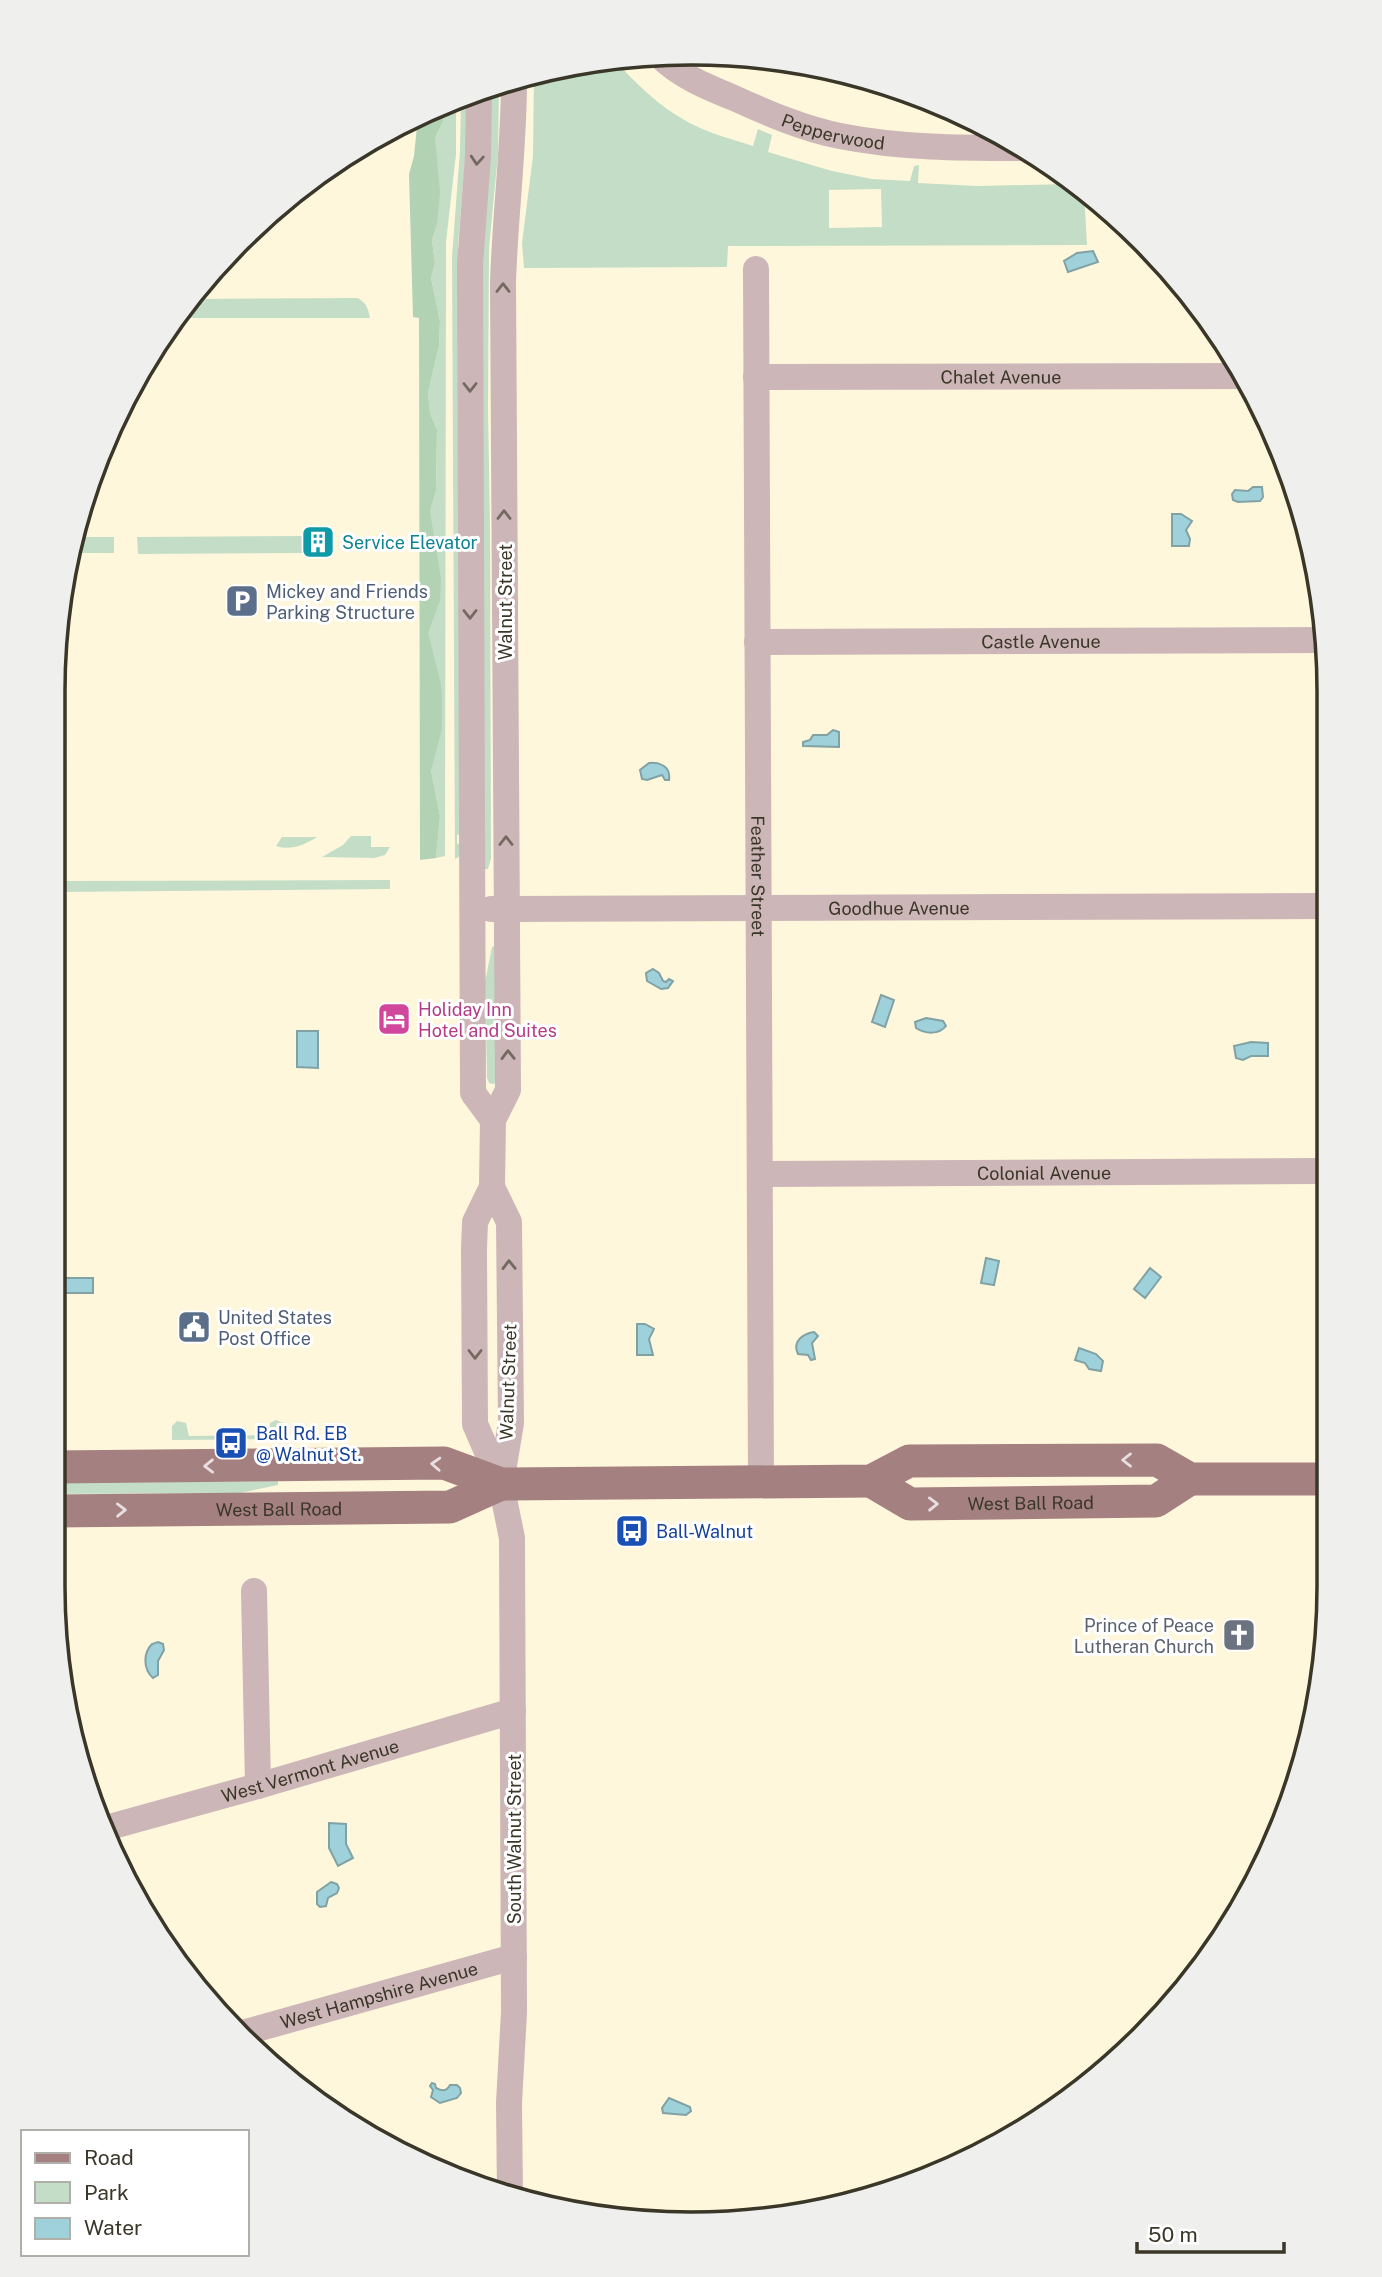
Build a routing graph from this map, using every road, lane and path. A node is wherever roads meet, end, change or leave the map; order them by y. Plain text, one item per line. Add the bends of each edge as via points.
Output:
1 (670, 66) edge
2 (514, 91) edge
3 (478, 102) edge
4 (1002, 148) edge
5 (756, 269) dead end
6 (1232, 376) edge
7 (756, 377) junction
8 (1315, 640) edge
9 (757, 642) junction
10 (1317, 906) edge
11 (759, 908) junction
12 (472, 909) junction
13 (507, 909) junction
14 (493, 1120) junction
15 (1317, 1171) edge
16 (760, 1174) junction
17 (492, 1187) junction
18 (65, 1467) edge
19 (1317, 1479) edge
20 (761, 1482) junction
21 (501, 1484) junction
22 (65, 1511) edge
23 (254, 1591) dead end
24 (513, 1711) junction
25 (258, 1786) junction
26 (112, 1826) edge
27 (514, 1957) junction
28 (250, 2031) edge
29 (510, 2185) edge

1 - 4 street, Pepperwood via 753,107 841,136 932,148
13 -> 2 street, Walnut Street via 502,283
3 -> 12 street, Walnut Street via 470,264
5 - 7 street, Feather Street
6 - 7 street, Chalet Avenue
7 - 9 street, Feather Street
8 - 9 street, Castle Avenue
9 - 11 street, Feather Street
10 - 11 street, Goodhue Avenue
11 - 13 street, Goodhue Avenue
11 - 16 street, Feather Street
12 - 13 street, Goodhue Avenue
12 - 14 street, Walnut Street via 473,1093
14 -> 13 street, Walnut Street via 508,1090
14 - 17 street, Walnut Street
15 - 16 street, Colonial Avenue
16 - 20 street, Feather Street
21 -> 17 street, Walnut Street via 511,1423 509,1222
17 -> 21 street, Walnut Street via 475,1222 475,1424
21 -> 18 main road, West Ball Road via 444,1463
19 - 20 main road, West Ball Road via 1190,1479 1157,1460 909,1461 871,1481
20 - 21 main road, West Ball Road
22 -> 21 main road, West Ball Road via 450,1507
21 - 24 street, South Walnut Street via 512,1538
23 - 25 street
24 - 25 street, West Vermont Avenue
24 - 27 street, South Walnut Street
25 - 26 street, West Vermont Avenue
27 - 28 street, West Hampshire Avenue
27 - 29 street, South Walnut Street

